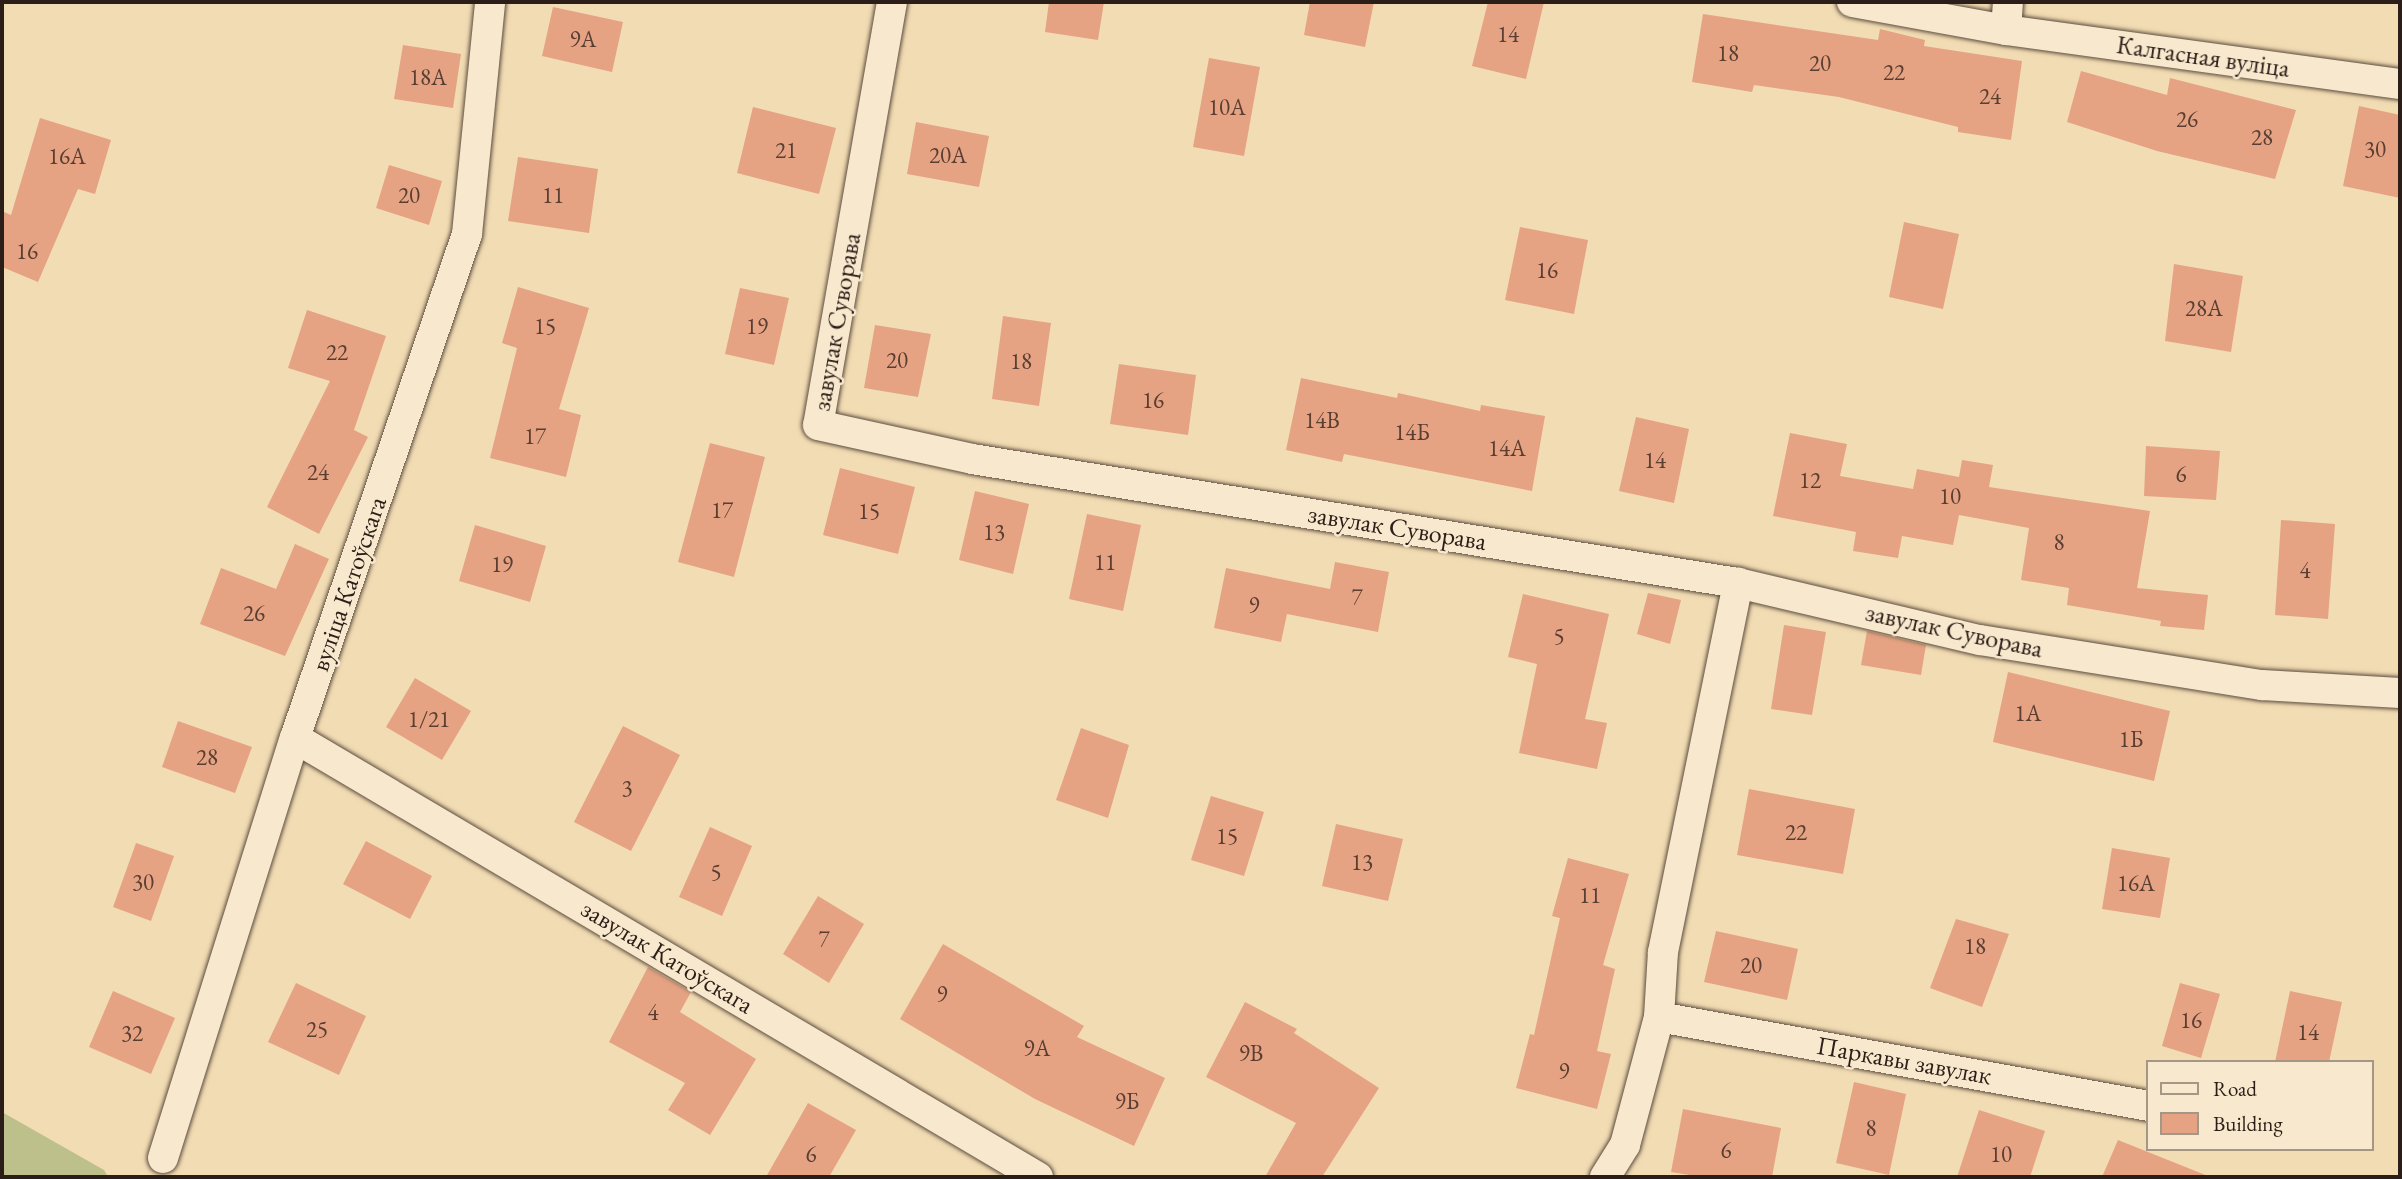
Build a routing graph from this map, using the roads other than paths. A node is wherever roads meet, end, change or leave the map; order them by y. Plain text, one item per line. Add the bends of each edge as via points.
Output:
1 (490, 2) edge
2 (892, 2) edge
3 (1852, 2) edge
4 (2007, 16) edge
5 (2400, 84) edge
6 (1738, 583) junction
7 (2400, 693) edge
8 (295, 738) junction
9 (1660, 1017) junction
10 (2146, 1105) edge
11 (163, 1158) dead end
12 (1038, 1177) edge
13 (1605, 1177) edge

1 - 8 street, вуліца Катоўскага via 467,234
2 - 6 street, завулак Суворава via 818,425 972,459
3 - 4 street, Калгасная вуліца
4 - 5 street, Калгасная вуліца
6 - 7 street, завулак Суворава via 1980,640 2262,685
6 - 9 street via 1663,952
8 - 11 street, вуліца Катоўскага
8 - 12 street, завулак Катоўскага
9 - 10 street, Паркавы завулак
9 - 13 street via 1625,1145

